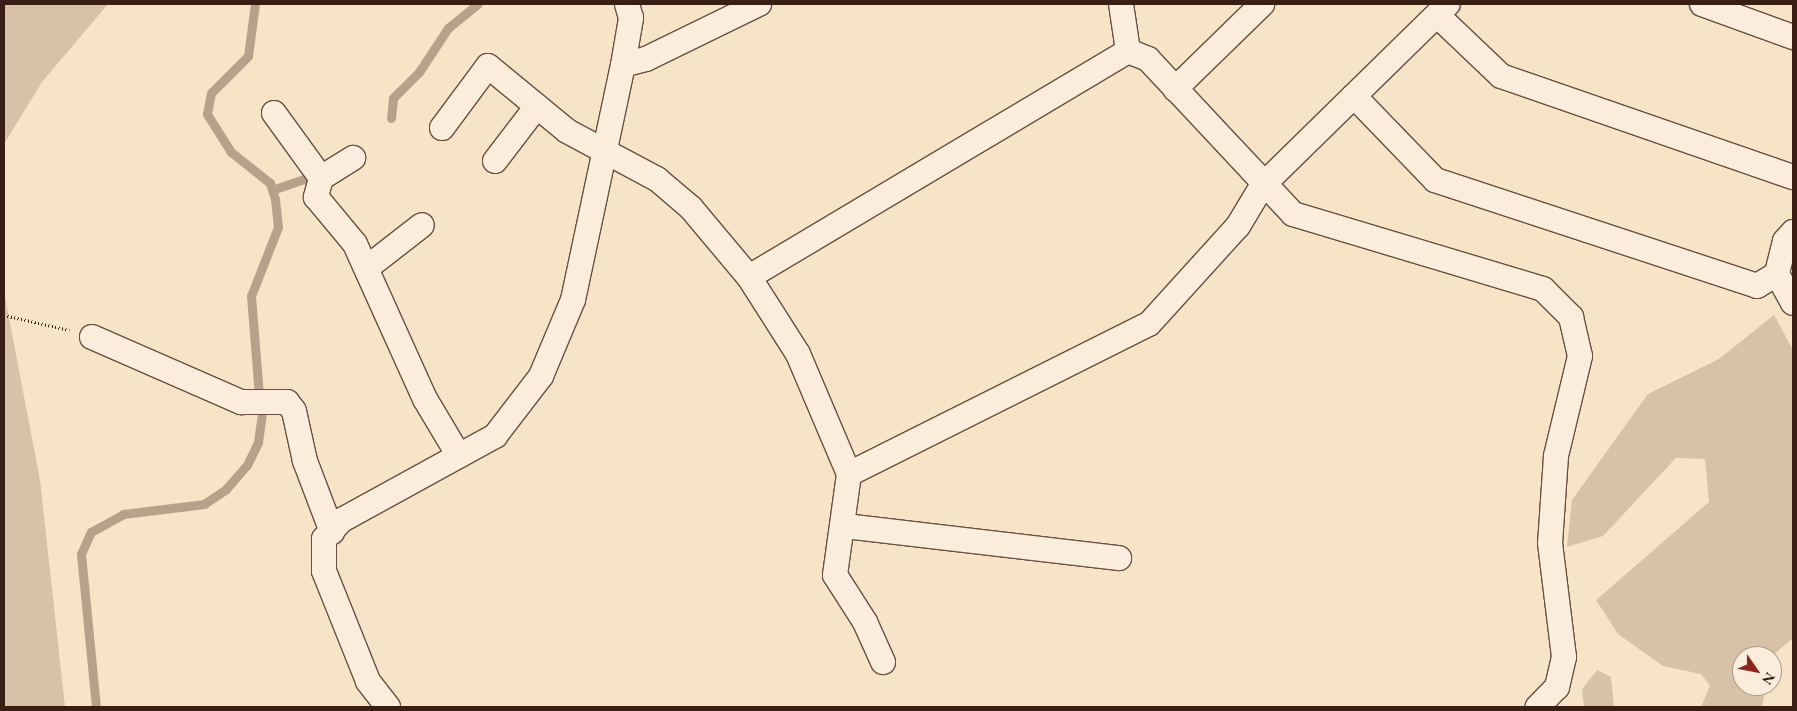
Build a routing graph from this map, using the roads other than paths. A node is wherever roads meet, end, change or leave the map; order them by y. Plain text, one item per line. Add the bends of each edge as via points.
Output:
1 (627, 4) edge
2 (760, 4) edge
3 (1121, 4) edge
4 (1262, 4) edge
5 (1702, 4) edge
6 (1442, 9) edge
7 (1793, 38) edge
8 (1128, 51) junction
9 (623, 65) junction
10 (1174, 89) junction
11 (1354, 96) junction
12 (537, 106) junction
13 (274, 113) dead end
14 (442, 128) dead end
15 (606, 152) junction
16 (353, 158) dead end
17 (495, 161) dead end
18 (1793, 177) edge
19 (321, 178) junction
20 (1262, 186) junction
21 (422, 225) dead end
22 (1793, 232) edge
23 (368, 267) junction
24 (1777, 274) junction
25 (749, 277) junction
26 (1793, 303) edge
27 (92, 337) road end
28 (459, 456) junction
29 (848, 474) junction
30 (845, 526) junction
31 (332, 532) junction
32 (1119, 558) dead end
33 (882, 662) dead end
34 (388, 707) edge
35 (1538, 707) edge

1 - 9 street via 631,18
2 - 9 street via 646,59
3 - 8 street
4 - 10 street
5 - 7 street
6 - 11 street
6 - 18 street via 1501,76
8 - 10 street via 1148,59
8 - 25 street
9 - 15 street
10 - 20 street
11 - 20 street
11 - 24 street via 1435,180 1757,286
12 - 14 street via 488,66
12 - 15 street via 567,131
12 - 17 street
13 - 19 street
15 - 25 street via 657,179 690,208
15 - 28 street via 573,300 540,376 495,436
16 - 19 street
19 - 23 street via 316,196 355,244
20 - 29 street via 1238,226 1149,324
20 - 35 street via 1293,214 1543,289 1571,317 1580,356 1556,456 1550,543 1564,656 1557,687
21 - 23 street
22 - 24 street via 1785,241
23 - 28 street via 425,399
24 - 26 street
25 - 29 street via 798,354
27 - 31 street via 240,402 287,402 294,411 305,461
28 - 31 street via 342,520
29 - 30 street
30 - 32 street
30 - 33 street via 835,575
31 - 34 street via 324,539 324,571 368,681

